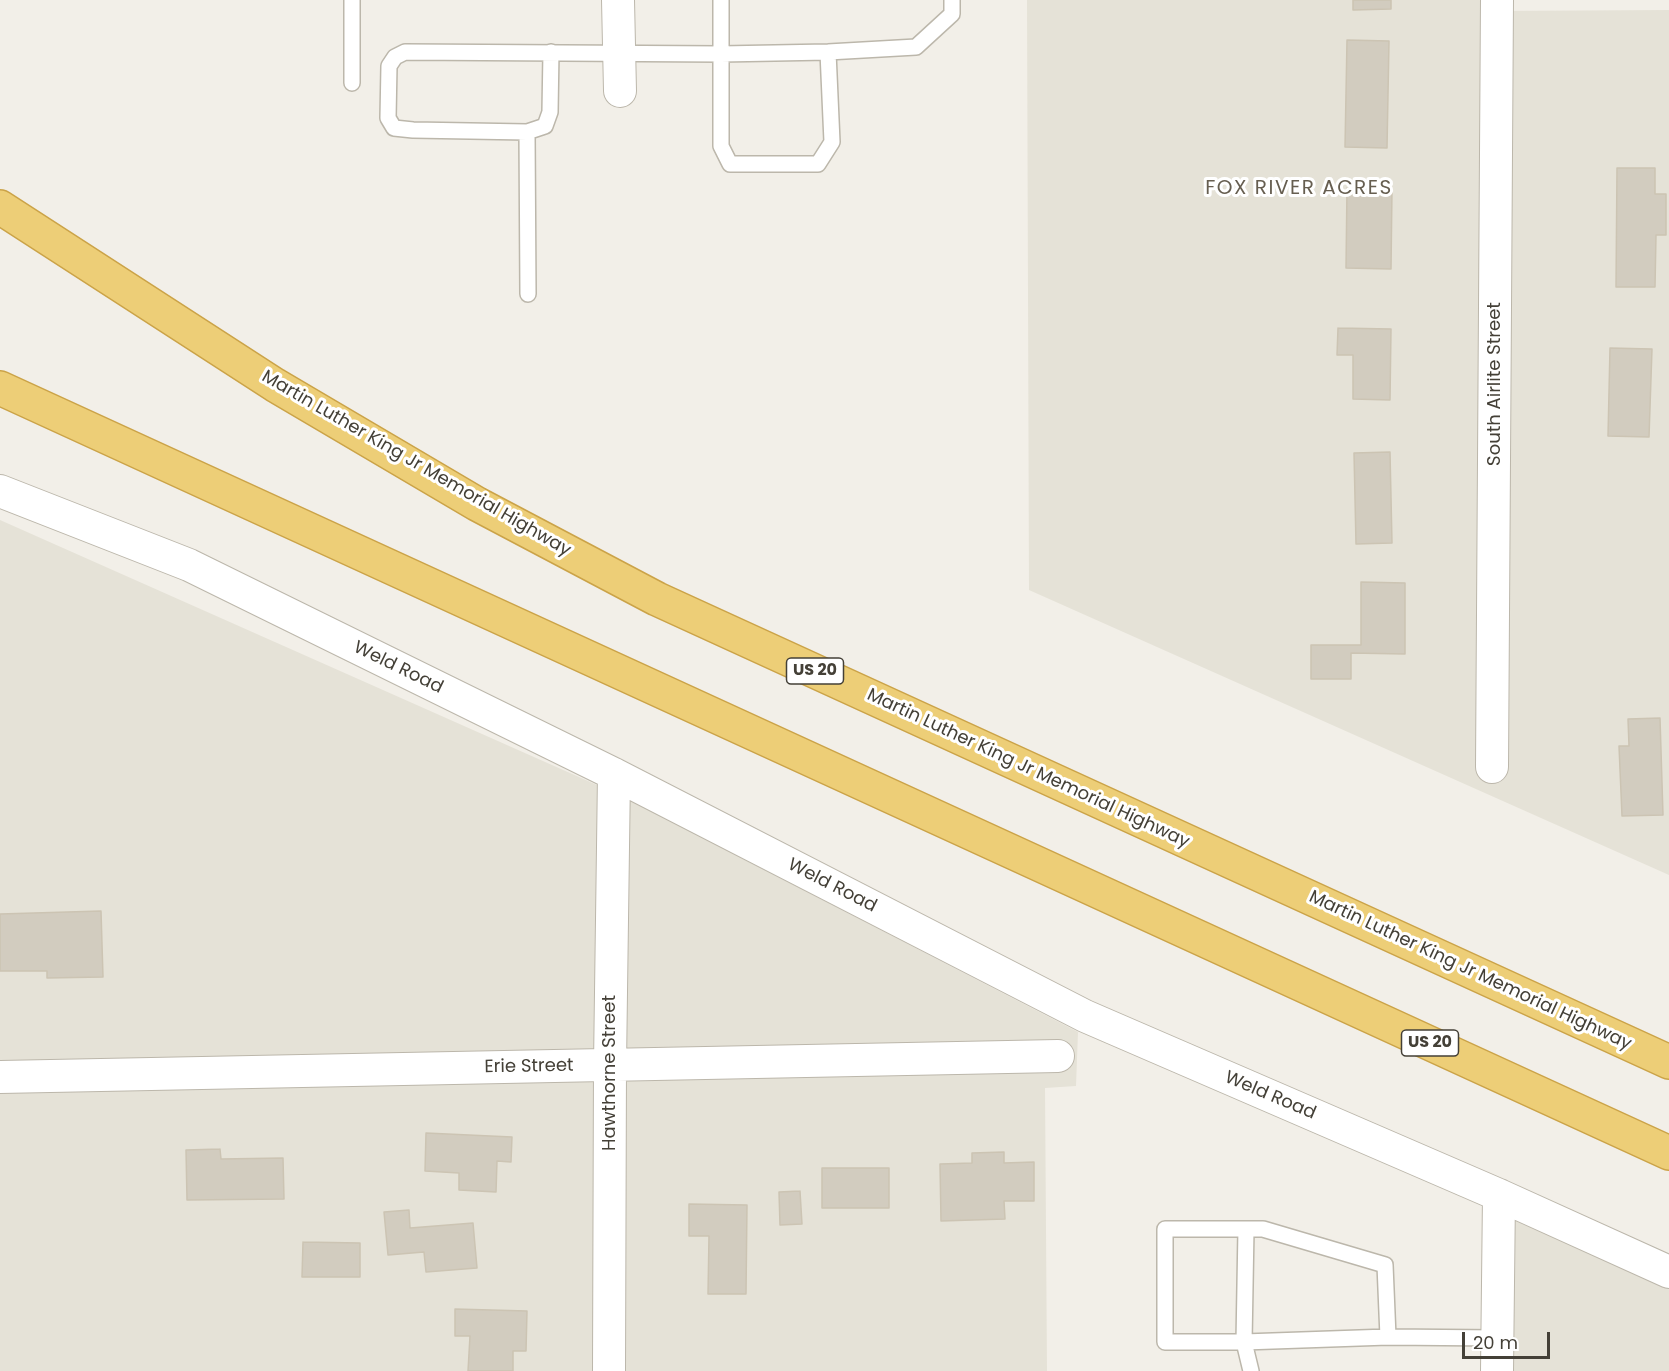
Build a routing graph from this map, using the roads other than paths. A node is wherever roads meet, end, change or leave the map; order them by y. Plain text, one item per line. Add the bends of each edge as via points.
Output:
1 (352, 0) edge
2 (618, 0) edge
3 (721, 0) edge
4 (952, 0) edge
5 (1497, 0) edge
6 (551, 52) junction
7 (828, 52) junction
8 (619, 53) junction
9 (721, 54) junction
10 (352, 83) dead end
11 (620, 91) dead end
12 (527, 132) junction
13 (0, 207) edge
14 (528, 294) dead end
15 (0, 388) edge
16 (0, 491) edge
17 (1492, 767) dead end
18 (614, 774) junction
19 (1058, 1056) dead end
20 (1669, 1062) edge
21 (610, 1065) junction
22 (0, 1077) edge
23 (1669, 1153) edge
24 (1499, 1195) junction
25 (1246, 1228) junction
26 (1669, 1272) edge
27 (1388, 1337) junction
28 (1498, 1338) junction
29 (1244, 1342) junction
30 (609, 1371) edge
31 (1251, 1371) edge
32 (1497, 1371) edge

1 - 10 lane
2 - 8 street
3 - 9 lane
4 - 7 lane via 952,14 916,47
5 - 17 street, South Airlite Street
6 - 8 lane
6 - 12 lane via 550,112 545,126
6 - 12 lane via 405,52 389,66 388,118 394,128
7 - 9 lane
7 - 9 lane via 832,142 818,164 730,164 721,146
8 - 9 lane
8 - 11 street
12 - 14 lane
13 - 20 highway, Martin Luther King Jr Memorial Highway / US 20 via 296,397 477,504 657,599
15 - 23 highway, US 20
16 - 18 street, Weld Road via 189,565
18 - 21 street, Hawthorne Street
18 - 24 street, Weld Road via 1085,1016
19 - 21 street, Erie Street
21 - 22 street, Erie Street
21 - 30 street, Hawthorne Street
24 - 26 street, Weld Road
24 - 28 street
25 - 27 lane via 1263,1228 1385,1265
25 - 29 lane
25 - 29 lane via 1165,1228 1165,1342
27 - 28 lane
27 - 29 lane
28 - 32 street
29 - 31 lane

